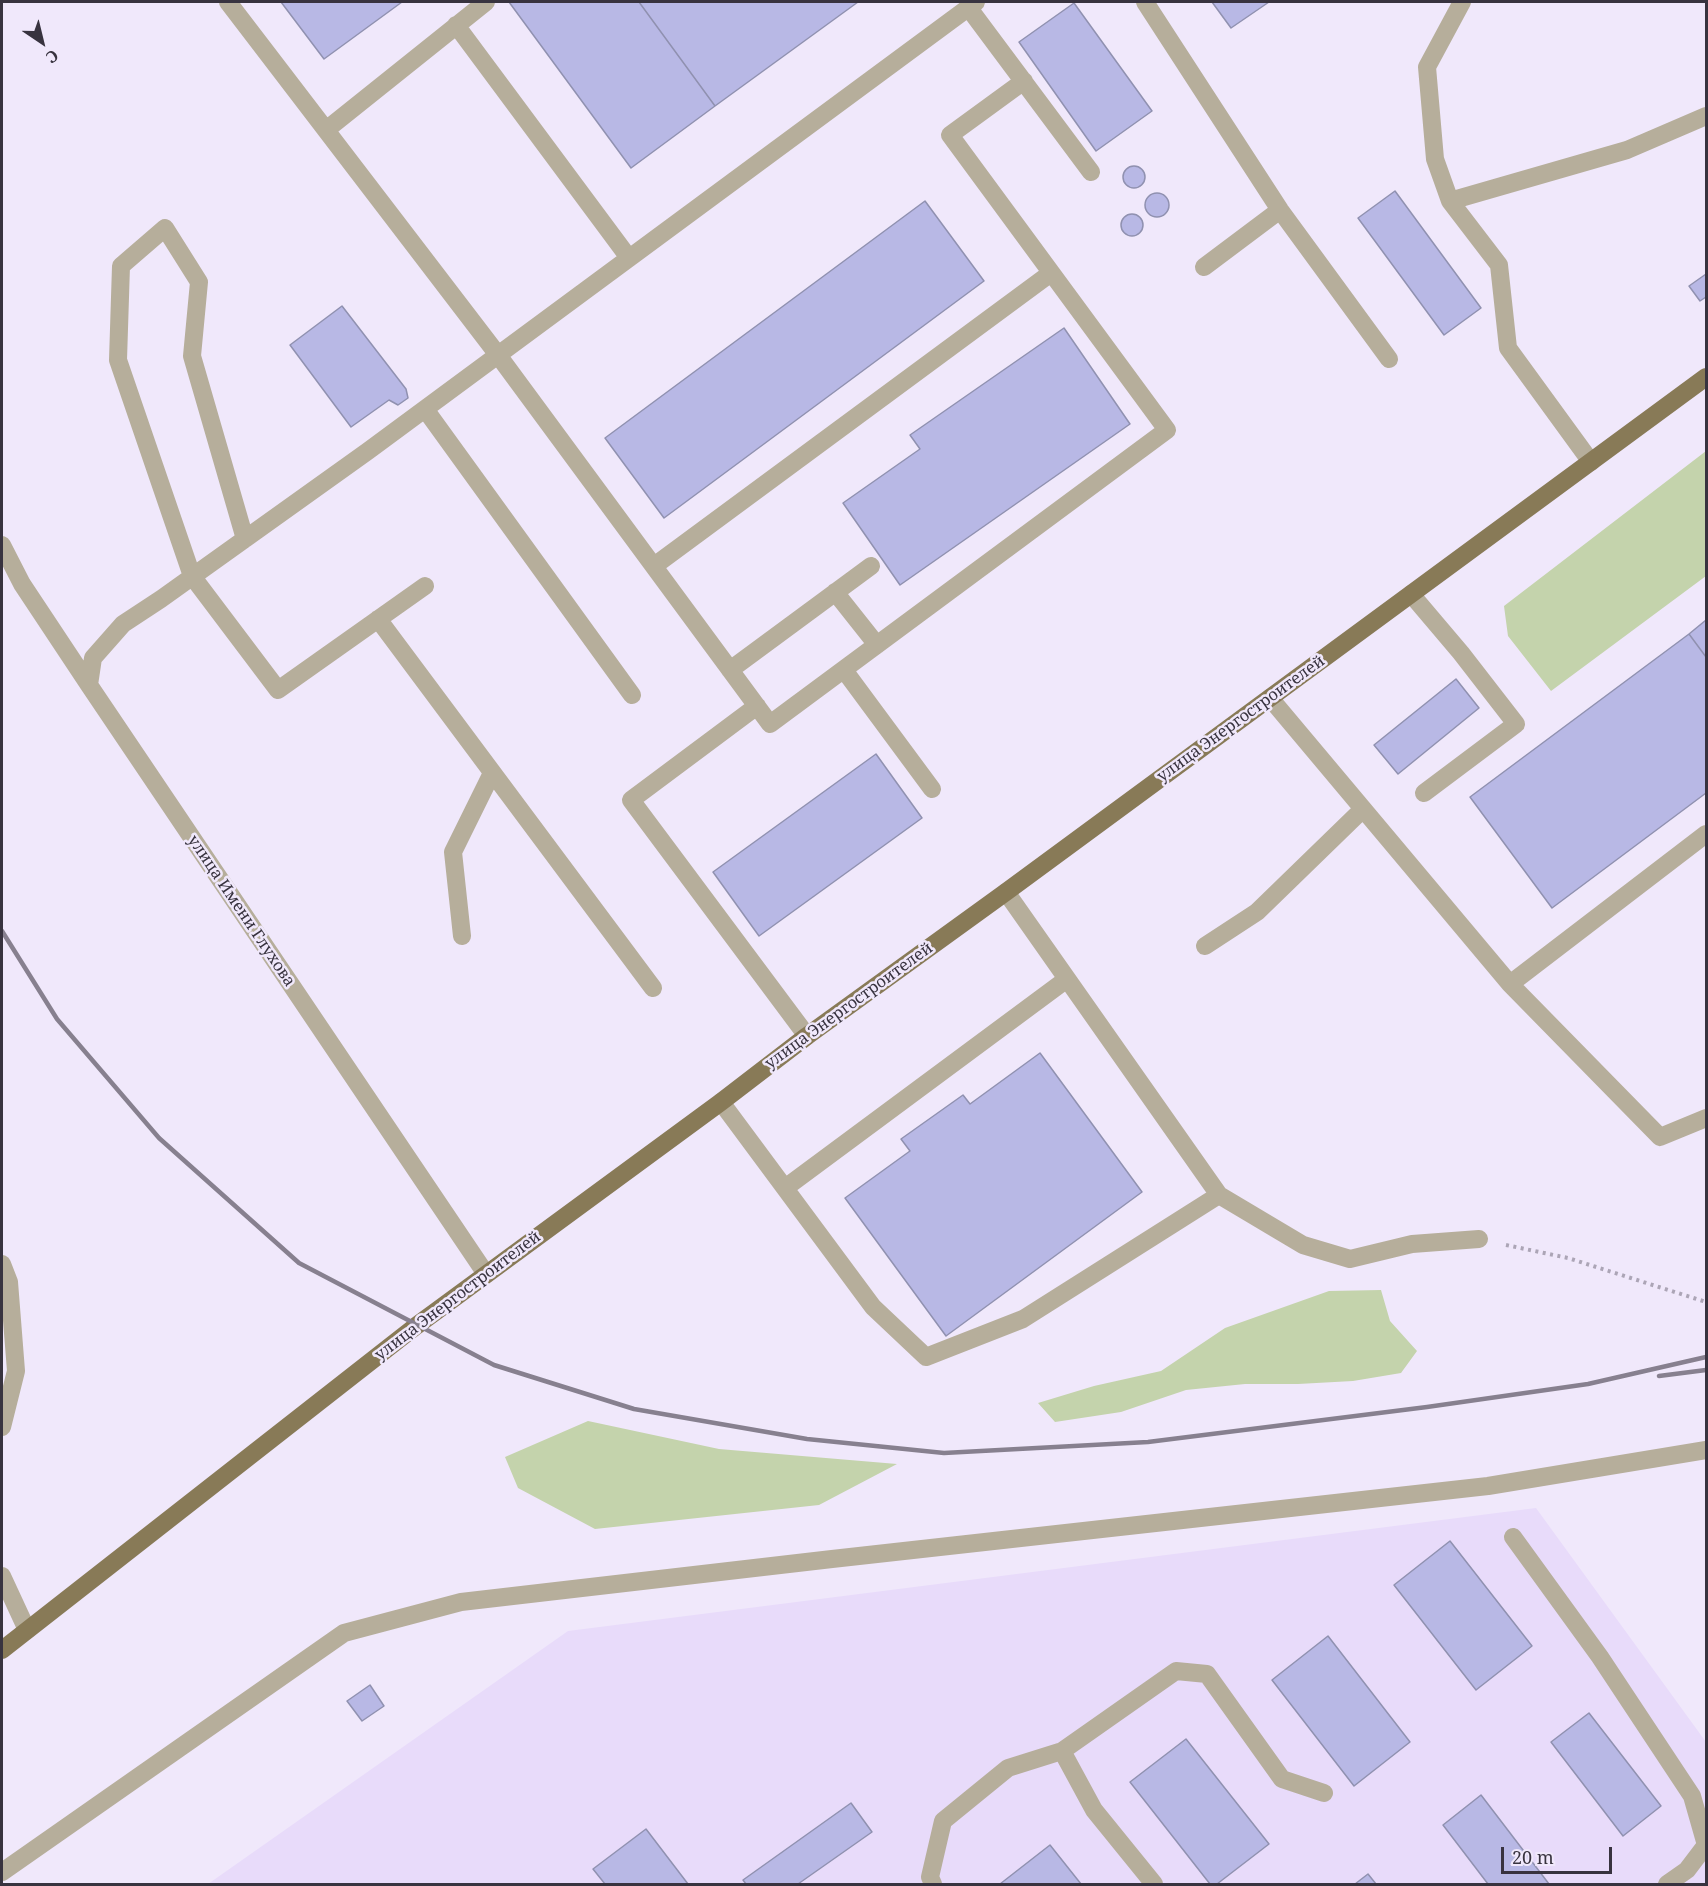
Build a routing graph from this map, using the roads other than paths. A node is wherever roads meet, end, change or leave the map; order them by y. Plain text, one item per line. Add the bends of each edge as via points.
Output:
1 (228, 2) edge
2 (486, 2) edge
3 (1145, 2) edge
4 (1462, 2) edge
5 (972, 4) edge
6 (456, 25) junction
7 (1024, 81) junction
8 (1707, 116) edge
9 (327, 130) junction
10 (1091, 172) dead end
11 (1450, 201) junction
12 (1280, 210) junction
13 (629, 258) junction
14 (1204, 267) dead end
15 (1052, 273) junction
16 (498, 355) junction
17 (1389, 359) dead end
18 (1707, 377) edge
19 (425, 409) junction
20 (1591, 462) junction
21 (245, 539) junction
22 (2, 545) edge
23 (654, 566) junction
24 (871, 566) dead end
25 (192, 576) junction
26 (425, 586) dead end
27 (835, 592) junction
28 (1411, 594) junction
29 (378, 619) junction
30 (877, 645) junction
31 (730, 670) junction
32 (844, 670) junction
33 (88, 685) junction
34 (632, 695) dead end
35 (1270, 698) junction
36 (757, 706) junction
37 (492, 773) junction
38 (932, 789) dead end
39 (1424, 793) dead end
40 (1363, 809) junction
41 (1707, 834) edge
42 (1006, 892) junction
43 (462, 936) dead end
44 (1205, 946) dead end
45 (1067, 980) junction
46 (1510, 984) junction
47 (653, 988) dead end
48 (807, 1036) junction
49 (721, 1102) junction
50 (1707, 1118) edge
51 (785, 1188) junction
52 (1219, 1195) junction
53 (1479, 1239) road end
54 (2, 1264) edge
55 (486, 1274) junction
56 (2, 1427) edge
57 (1707, 1450) edge
58 (1513, 1537) dead end
59 (2, 1576) edge
60 (27, 1630) junction
61 (2, 1650) edge
62 (1062, 1751) junction
63 (1324, 1793) dead end
64 (2, 1872) edge
65 (933, 1884) edge
66 (1154, 1884) edge
67 (1667, 1884) edge

1 - 9 street
2 - 6 street
3 - 12 street
4 - 11 street via 1426,67 1435,159
5 - 7 street
5 - 13 street
6 - 9 street
6 - 13 street
7 - 10 street
7 - 15 street via 951,135
8 - 11 street via 1627,150
9 - 16 street
11 - 20 street via 1499,265 1508,348
12 - 14 street
12 - 17 street
13 - 16 street
15 - 23 street
15 - 30 street via 1167,430
16 - 19 street
16 - 23 street
18 - 20 main road, улица Энергостроителей
19 - 21 street
19 - 34 street
20 - 28 main road, улица Энергостроителей
21 - 25 street
21 - 25 street via 192,356 199,282 165,228 121,266 118,360
22 - 33 street, улица Имени Глухова via 22,584
23 - 31 street
24 - 27 street
25 - 29 street via 278,690
25 - 33 street via 123,624 93,658
26 - 29 street
27 - 30 street
27 - 31 street
28 - 35 main road, улица Энергостроителей
28 - 39 street via 1516,724
29 - 37 street
30 - 32 street
31 - 36 street
32 - 36 street via 770,724
32 - 38 street
33 - 55 street, улица Имени Глухова
35 - 40 street
35 - 42 main road, улица Энергостроителей
36 - 48 street via 631,800
37 - 43 street via 453,852
37 - 47 street
40 - 44 street via 1257,912
40 - 46 street
41 - 46 street
42 - 45 street
42 - 48 main road, улица Энергостроителей
45 - 51 street
45 - 52 street
46 - 50 street via 1660,1137
48 - 49 main road, улица Энергостроителей
49 - 51 street
49 - 55 main road, улица Энергостроителей
51 - 52 street via 873,1307 926,1357 1023,1319
52 - 53 street via 1302,1245 1350,1259 1412,1244
54 - 56 street via 9,1282 16,1371
55 - 60 main road, улица Энергостроителей
57 - 64 street via 1488,1486 461,1602 344,1633
58 - 67 street via 1600,1657 1692,1796 1706,1845 1687,1870
59 - 60 street
60 - 61 main road, улица Энергостроителей
62 - 63 street via 1176,1671 1207,1674 1282,1779
62 - 65 street via 1008,1768 942,1821 930,1877
62 - 66 street via 1094,1810

